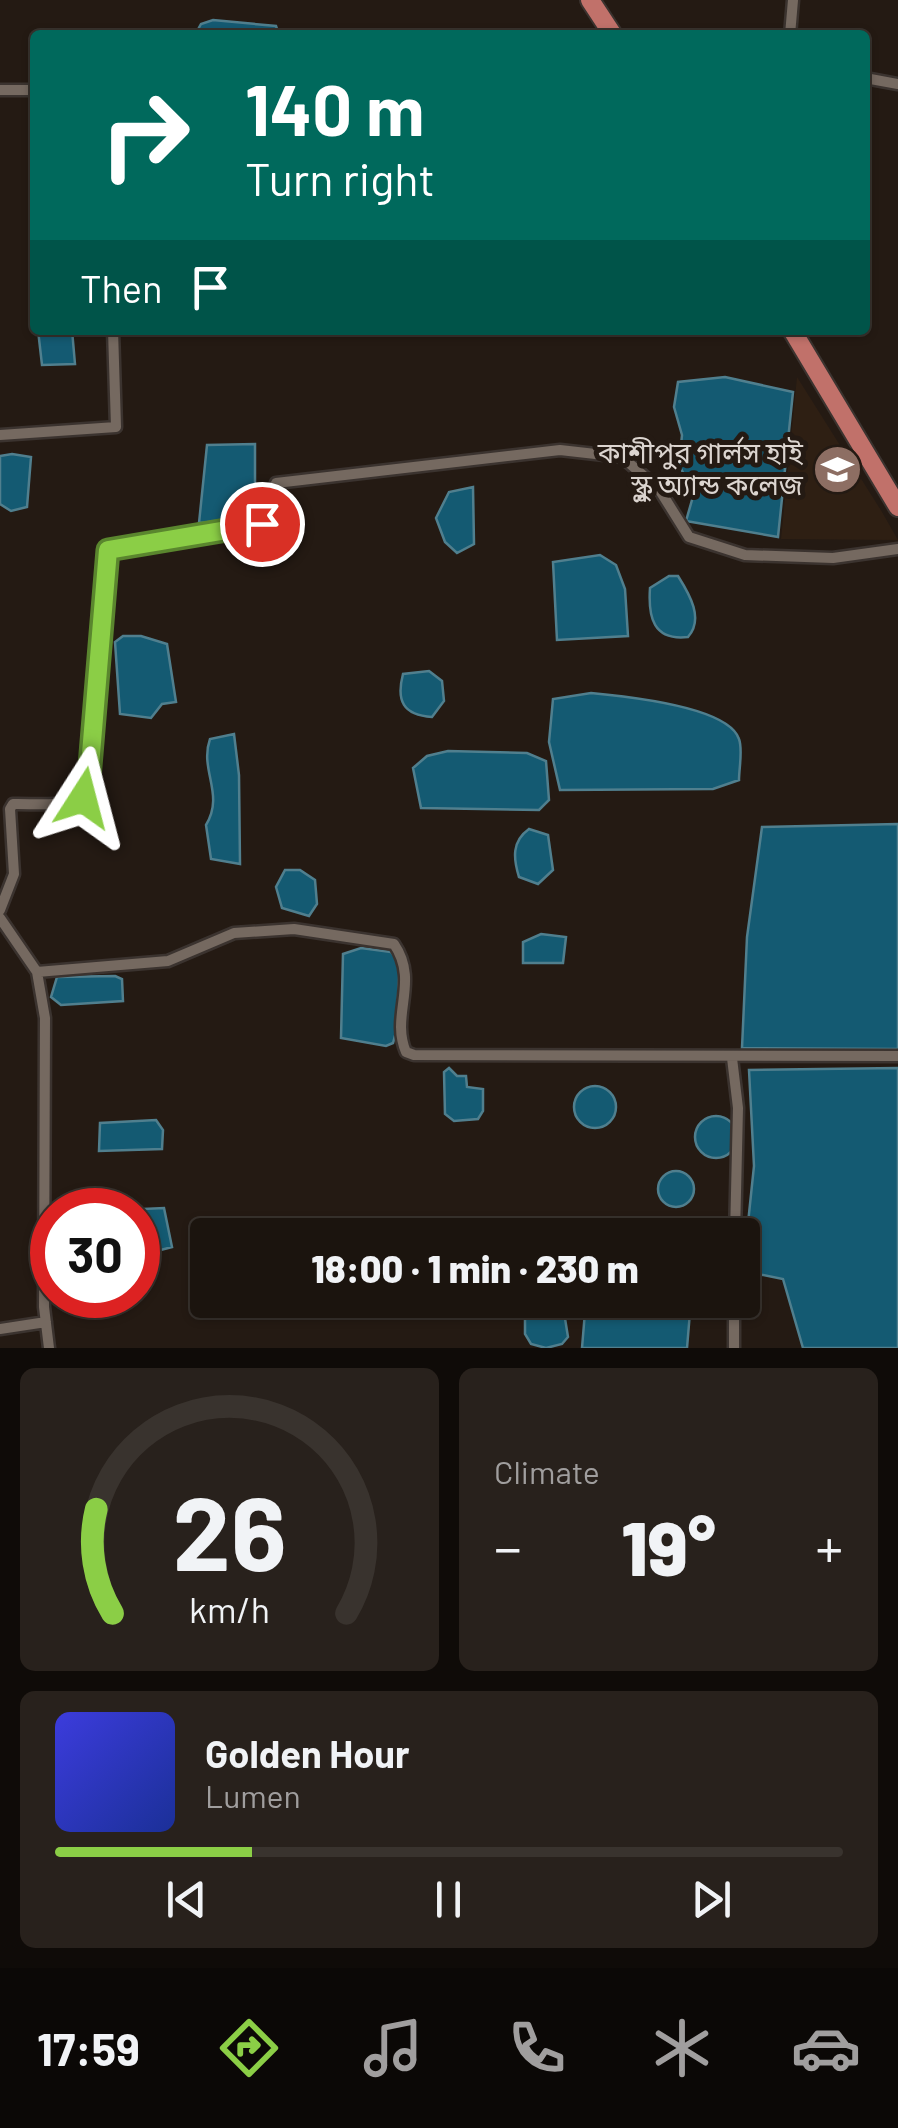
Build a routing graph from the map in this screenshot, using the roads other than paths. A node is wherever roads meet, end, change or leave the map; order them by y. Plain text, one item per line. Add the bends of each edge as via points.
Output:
1 (590, 0) edge
2 (794, 0) edge
3 (610, 30) edge
4 (791, 30) edge
5 (870, 79) edge
6 (898, 84) edge
7 (0, 90) edge
8 (30, 90) edge
9 (112, 335) edge
10 (795, 335) edge
11 (0, 435) edge
12 (898, 507) edge
13 (898, 549) edge
14 (0, 910) edge
15 (0, 918) edge
16 (37, 972) junction
17 (898, 1056) edge
18 (732, 1058) junction
19 (735, 1218) edge
20 (734, 1318) edge
21 (46, 1322) junction
22 (0, 1329) edge
23 (50, 1348) edge
24 (734, 1348) edge

1 - 3 highway
2 - 4 street
5 - 6 street
7 - 8 street
9 - 11 street via 116,428
10 - 12 highway
13 - 14 street via 833,558 745,555 689,537 659,489 622,457 560,450 276,483 262,524 108,550 88,790 69,802 10,809 14,874
15 - 16 street
16 - 18 street via 168,961 234,933 294,929 394,944 407,962 401,1031 406,1052 414,1055
16 - 21 street via 48,1117
17 - 18 street
18 - 19 street
20 - 24 street
21 - 22 street
21 - 23 street

